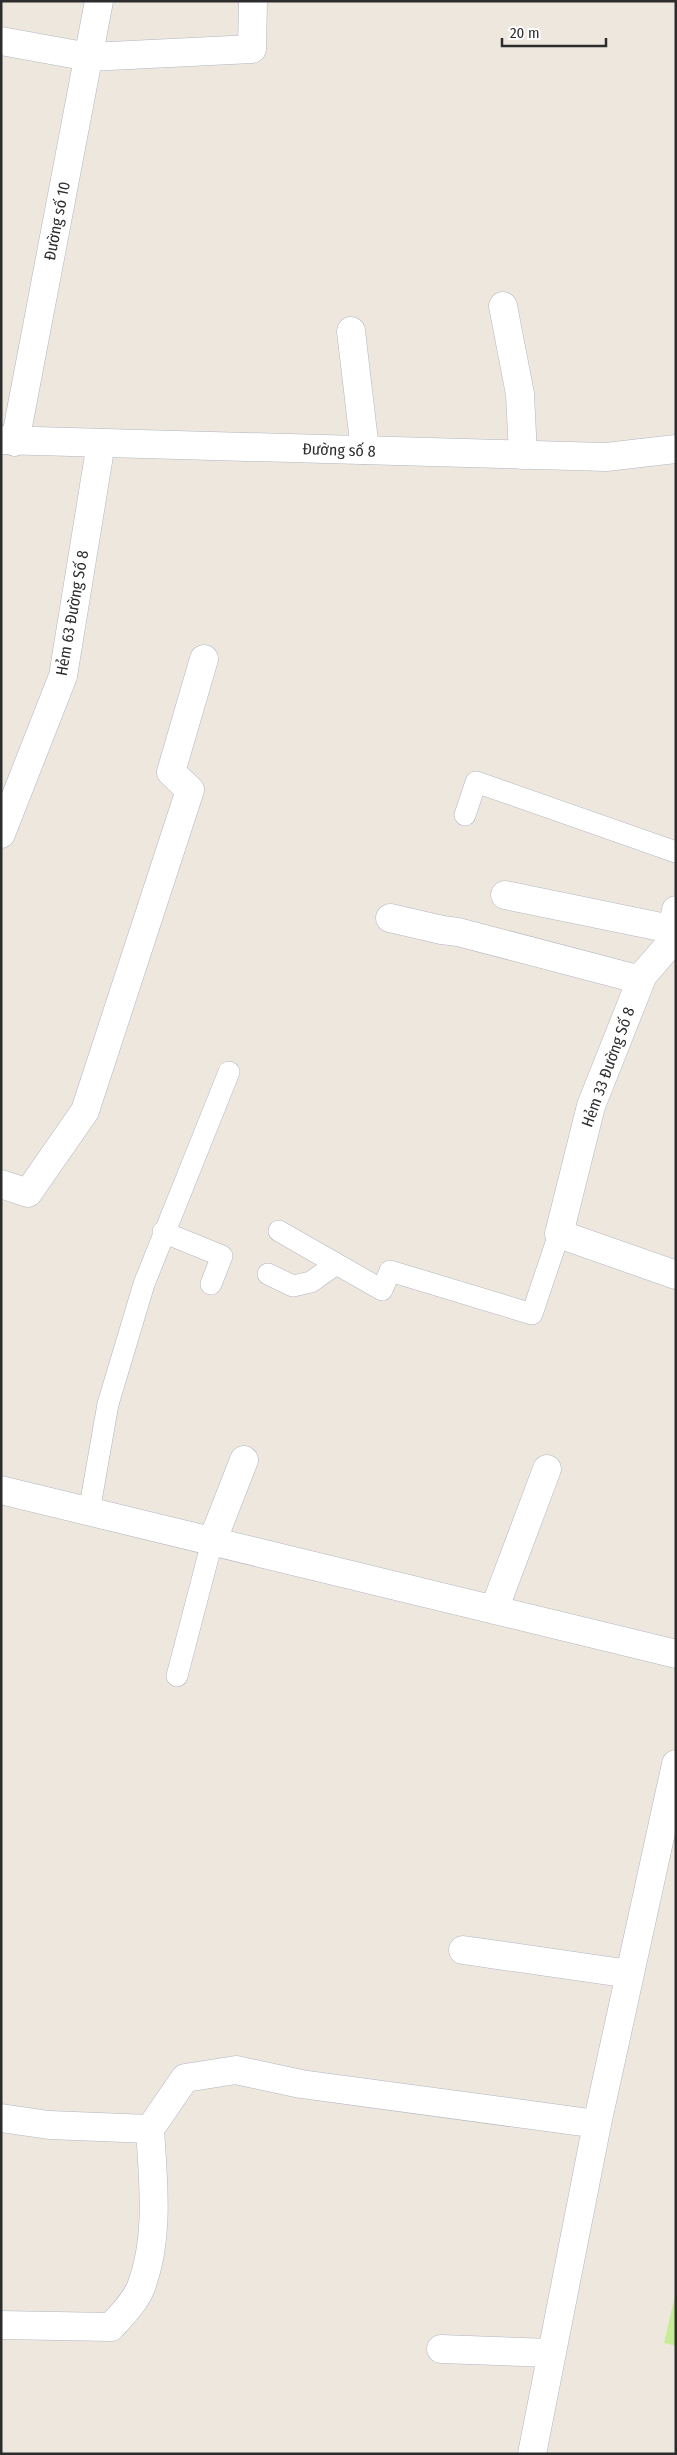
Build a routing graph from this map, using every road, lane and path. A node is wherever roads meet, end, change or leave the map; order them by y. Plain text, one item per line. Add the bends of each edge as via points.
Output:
1 (99, 1) edge
2 (253, 1) edge
3 (1, 41) edge
4 (89, 57) junction
5 (503, 306) dead end
6 (351, 331) dead end
7 (8, 441) edge
8 (101, 442) junction
9 (676, 449) edge
10 (365, 450) junction
11 (523, 455) junction
12 (204, 659) dead end
13 (465, 815) dead end
14 (1, 834) edge
15 (676, 852) edge
16 (505, 895) dead end
17 (390, 918) dead end
18 (675, 923) edge
19 (641, 980) junction
20 (229, 1072) dead end
21 (1, 1184) edge
22 (279, 1231) dead end
23 (163, 1232) junction
24 (559, 1234) junction
25 (336, 1264) junction
26 (268, 1274) dead end
27 (676, 1275) edge
28 (211, 1284) dead end
29 (244, 1460) dead end
30 (547, 1469) dead end
31 (1, 1490) edge
32 (89, 1512) junction
33 (212, 1542) junction
34 (494, 1610) junction
35 (676, 1654) edge
36 (178, 1676) dead end
37 (676, 1764) edge
38 (463, 1950) dead end
39 (630, 1974) junction
40 (1, 2118) edge
41 (597, 2124) junction
42 (150, 2129) junction
43 (1, 2325) edge
44 (441, 2349) dead end
45 (551, 2353) junction
46 (532, 2454) edge

1 - 4 street, Đường số 10
2 - 4 street via 252,49
3 - 4 street
4 - 7 street, Đường số 10
5 - 11 street via 520,394
6 - 10 street
7 - 8 street, Đường số 8
8 - 10 street, Đường số 8
8 - 14 street, Hẻm 63 Đường Số 8 via 63,676
9 - 11 street, Đường số 8 via 606,457
10 - 11 street, Đường số 8
12 - 21 street via 171,772 190,790 86,1111 28,1193
13 - 15 lane via 476,782
16 - 18 street
17 - 19 street via 458,932
18 - 19 street, Hẻm 33 Đường Số 8 via 670,944
19 - 24 street, Hẻm 33 Đường Số 8 via 591,1106
20 - 23 lane
22 - 25 lane
23 - 28 lane via 222,1256
23 - 32 lane via 108,1404
24 - 25 lane via 532,1314 390,1270 382,1290
24 - 27 street
25 - 26 lane via 311,1282 293,1286
29 - 33 street
30 - 34 street
31 - 32 street
32 - 33 street
33 - 34 street
33 - 36 lane
34 - 35 street
37 - 39 street
38 - 39 street
39 - 41 street
40 - 42 street via 49,2125
41 - 42 street via 301,2084 236,2070 185,2078
41 - 45 street
42 - 43 street via 153,2225 149,2261 140,2288 124,2313 111,2327
44 - 45 street
45 - 46 street

